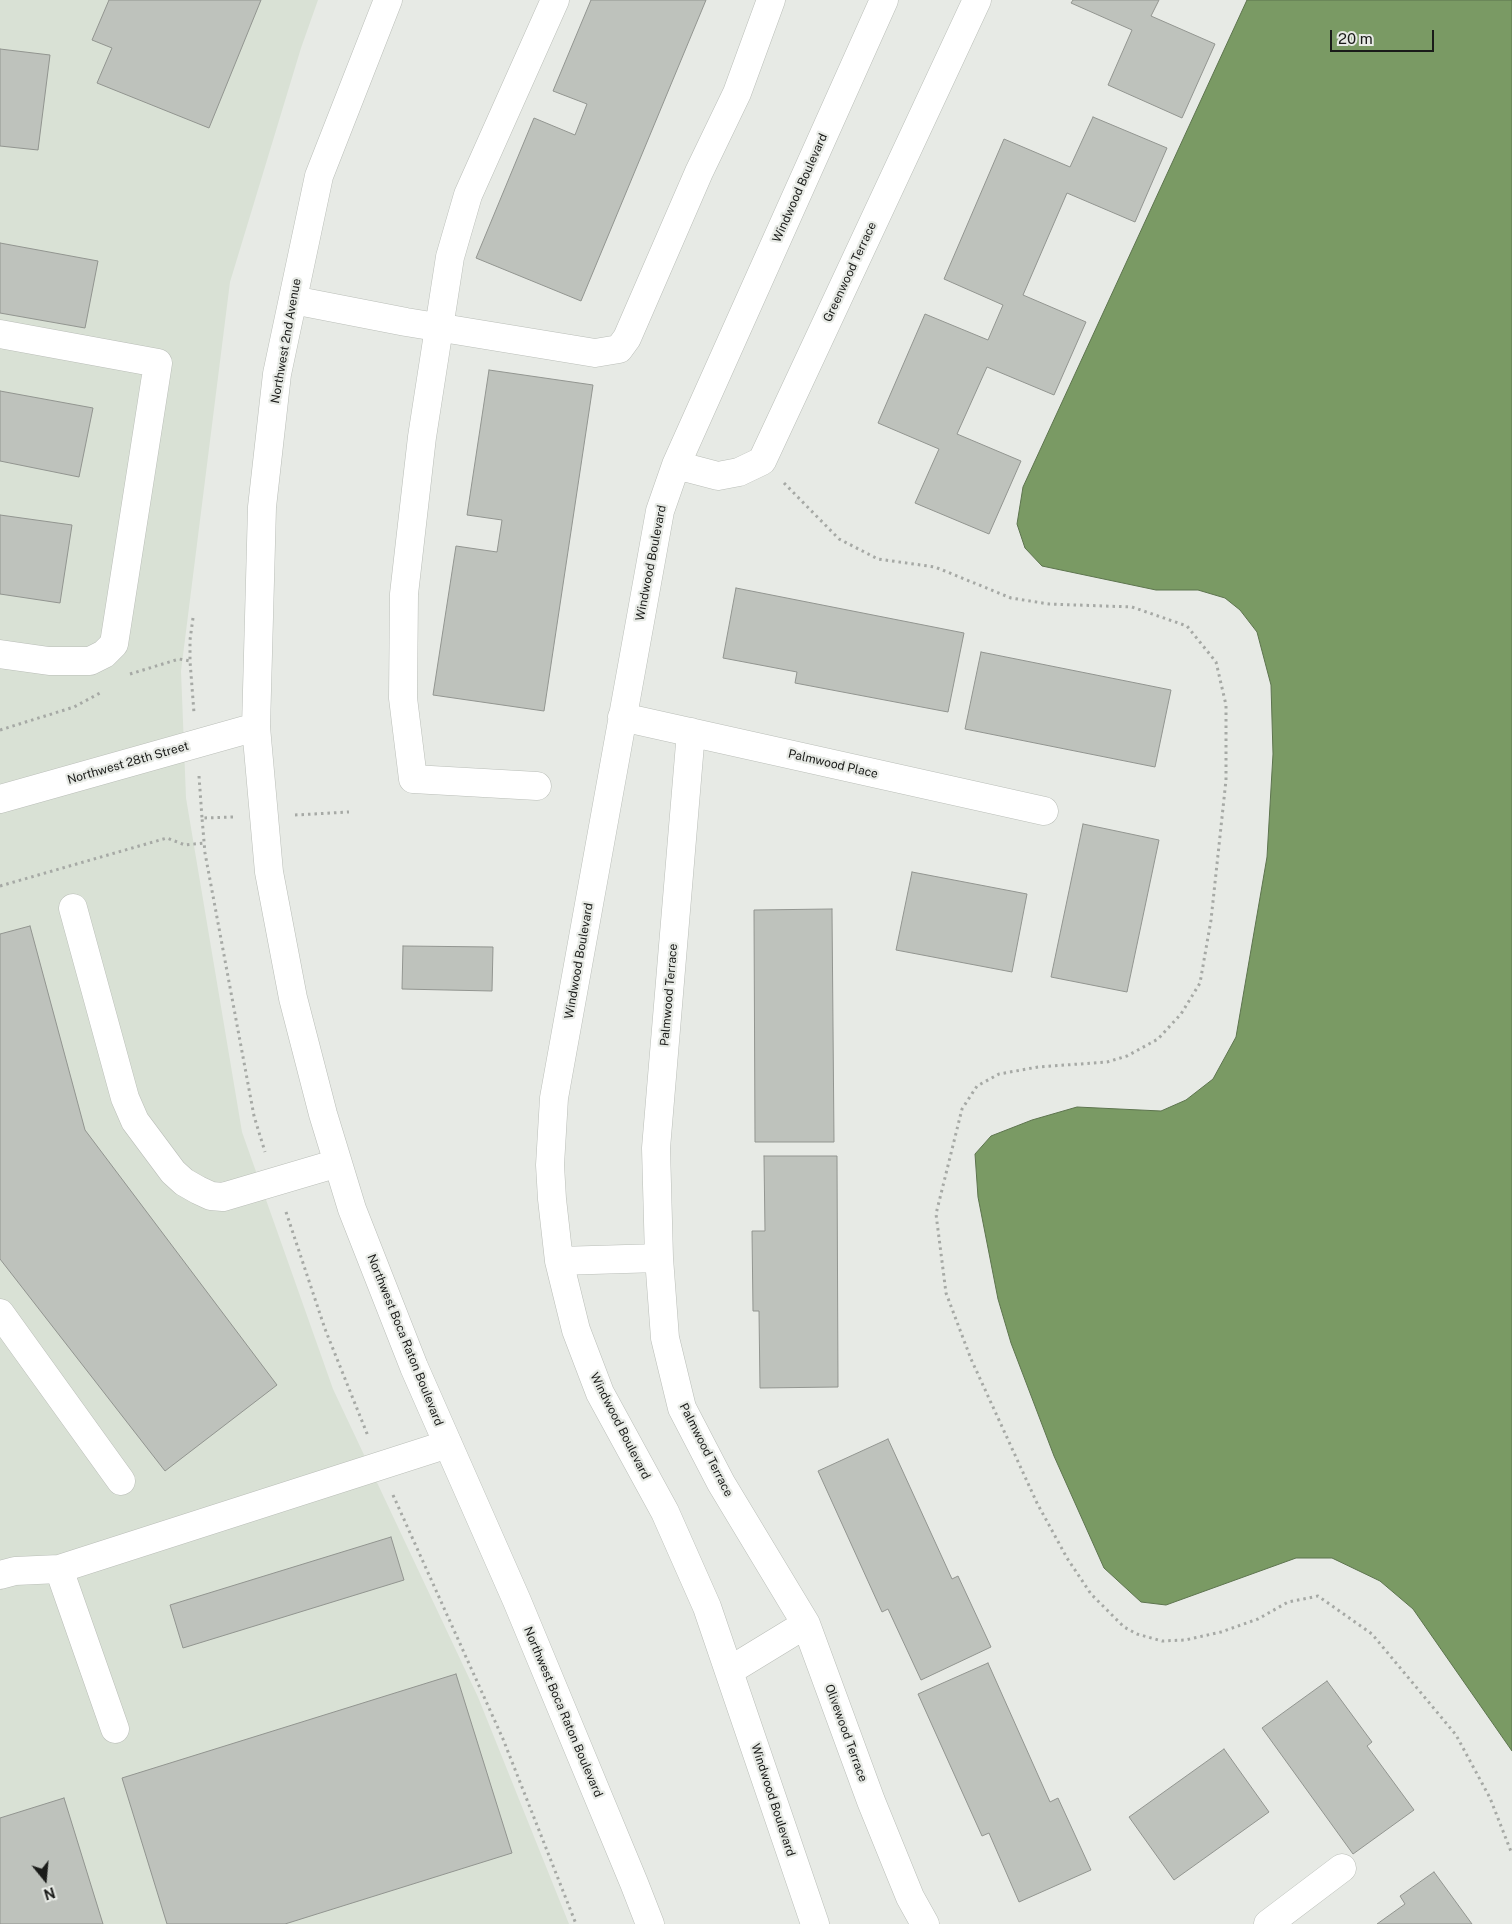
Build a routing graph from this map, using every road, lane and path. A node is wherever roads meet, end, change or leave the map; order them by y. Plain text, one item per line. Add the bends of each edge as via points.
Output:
1 (388, 0) edge
2 (555, 0) edge
3 (771, 0) edge
4 (884, 0) edge
5 (977, 0) edge
6 (293, 300) junction
7 (439, 327) junction
8 (0, 334) edge
9 (762, 461) junction
10 (676, 465) junction
11 (0, 654) edge
12 (622, 717) junction
13 (256, 727) junction
14 (691, 732) junction
15 (536, 786) dead end
16 (0, 799) edge
17 (1044, 811) dead end
18 (349, 812) dead end
19 (264, 816) junction
20 (204, 843) junction
21 (0, 886) edge
22 (73, 908) dead end
23 (338, 1164) junction
24 (275, 1181) junction
25 (658, 1258) junction
26 (559, 1261) junction
27 (4, 1327) edge
28 (448, 1444) junction
29 (380, 1466) junction
30 (120, 1481) dead end
31 (59, 1569) junction
32 (0, 1575) edge
33 (806, 1624) junction
34 (729, 1670) junction
35 (116, 1729) dead end
36 (1512, 1854) edge
37 (1342, 1868) dead end
38 (576, 1924) edge
39 (650, 1924) edge
40 (815, 1924) edge
41 (925, 1924) edge
42 (1268, 1924) edge

1 - 6 street, Northwest 2nd Avenue via 319,176
2 - 7 street via 468,195 450,257
3 - 7 street via 737,93 627,338 619,349 595,353
4 - 10 street, Windwood Boulevard
5 - 9 street, Greenwood Terrace
6 - 7 street
6 - 13 street, Northwest 2nd Avenue via 277,374 262,507
7 - 15 street via 422,437 404,594 403,698 413,779
8 - 11 street via 158,363 114,644 90,661 49,661
9 - 10 street via 739,472 718,476
9 - 36 path via 839,540 878,559 935,567 1011,598 1049,604 1132,607 1187,626 1216,662 1226,705 1226,780 1211,920 1200,983 1181,1014 1158,1039 1127,1056 1107,1062 1038,1067 999,1074 977,1086 962,1110 936,1214 946,1293 971,1359 1036,1503 1091,1594 1124,1627 1162,1641 1185,1640 1222,1632 1258,1619 1288,1602 1318,1596 1372,1634 1456,1735 1490,1798
10 - 12 street, Windwood Boulevard via 660,510
12 - 14 street, Palmwood Place
12 - 26 street, Windwood Boulevard via 554,1098 550,1165
13 - 16 street, Northwest 28th Street
13 - 19 street, Northwest Boca Raton Boulevard
14 - 17 street, Palmwood Place
14 - 25 street, Palmwood Terrace via 656,1148
18 - 19 path
19 - 20 path via 202,818
19 - 23 street, Northwest Boca Raton Boulevard via 269,872 293,998
20 - 21 path via 185,846 167,838
20 - 24 path via 254,1116
22 - 24 street via 124,1098 135,1121 173,1172 205,1193 223,1197
23 - 24 street
23 - 28 street, Northwest Boca Raton Boulevard via 352,1209 414,1367
24 - 29 path via 325,1329
25 - 26 street
25 - 33 street, Palmwood Terrace via 665,1338 682,1408 720,1483
26 - 34 street, Windwood Boulevard via 576,1330 600,1392 665,1512 707,1607
27 - 30 street
28 - 29 street
28 - 39 street, Northwest Boca Raton Boulevard via 517,1601
29 - 31 street
29 - 38 path via 503,1739
31 - 32 street
31 - 35 street
33 - 34 street
33 - 41 street, Olivewood Terrace via 871,1801 910,1897
34 - 40 street, Windwood Boulevard
37 - 42 street

